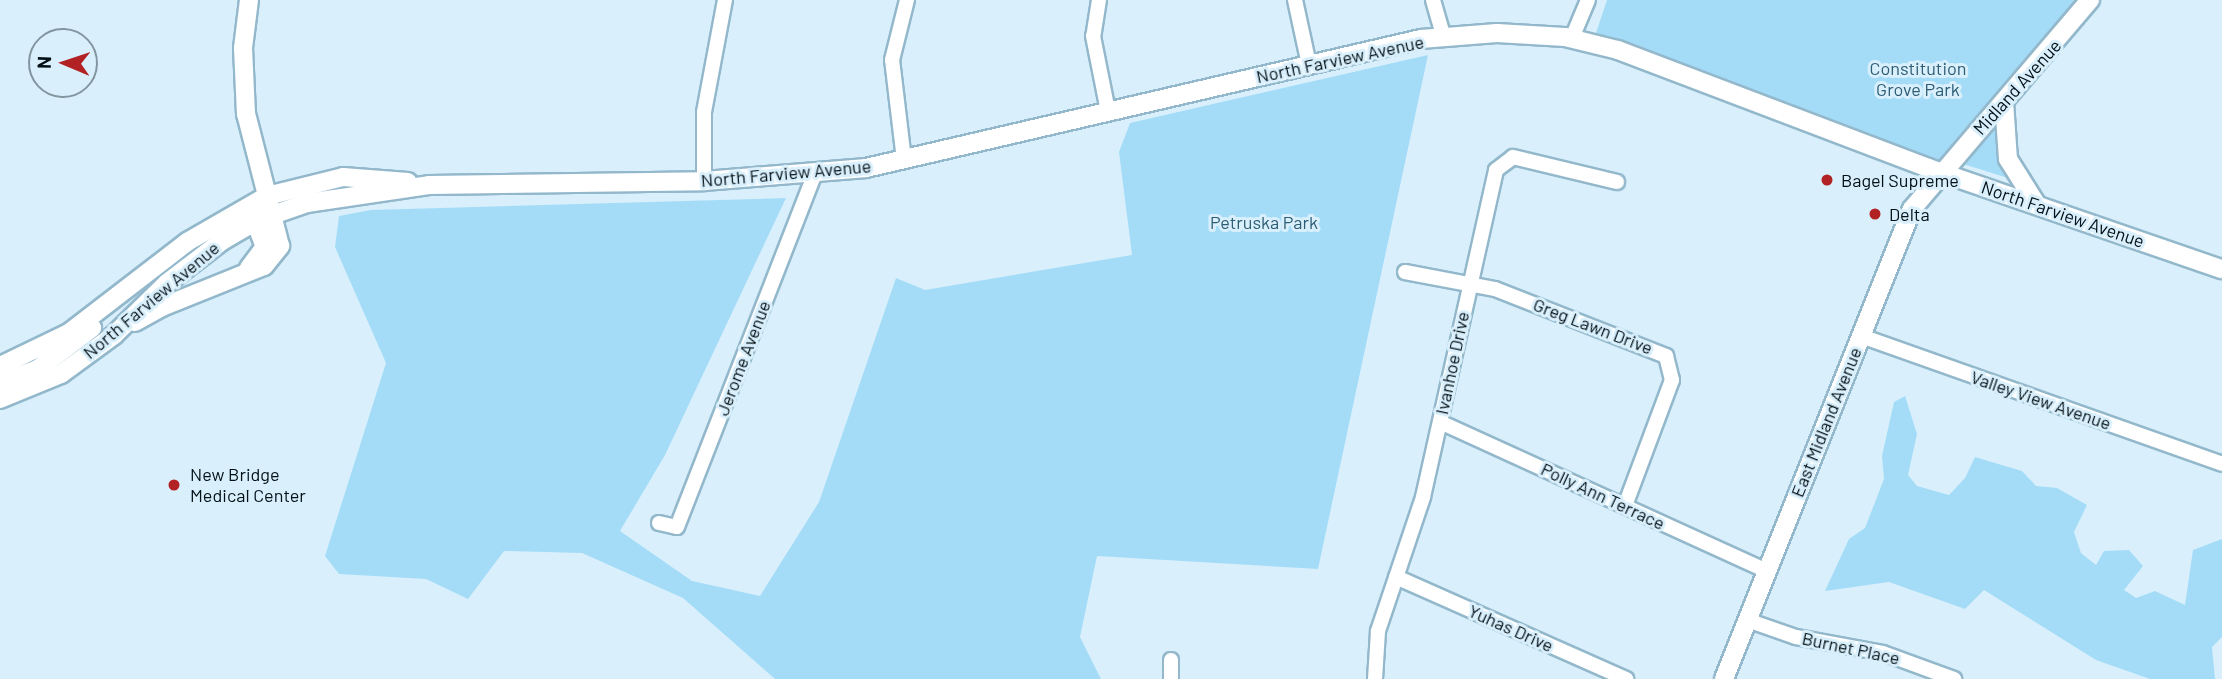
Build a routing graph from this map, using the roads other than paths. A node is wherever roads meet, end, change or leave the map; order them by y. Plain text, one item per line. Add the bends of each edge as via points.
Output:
1 (249, 0) edge
2 (725, 0) edge
3 (907, 0) edge
4 (1098, 0) edge
5 (1295, 0) edge
6 (1433, 0) edge
7 (1588, 0) edge
8 (2090, 0) edge
9 (1444, 38) junction
10 (1572, 38) junction
11 (1309, 65) junction
12 (2004, 102) junction
13 (1108, 111) junction
14 (904, 160) junction
15 (1941, 172) junction
16 (816, 173) junction
17 (704, 181) junction
18 (1617, 183) dead end
19 (429, 185) junction
20 (267, 195) junction
21 (2038, 205) junction
22 (253, 213) junction
23 (275, 213) junction
24 (2222, 269) edge
25 (1405, 272) dead end
26 (244, 273) junction
27 (1470, 283) junction
28 (121, 294) junction
29 (114, 335) junction
30 (1861, 337) junction
31 (0, 366) edge
32 (0, 383) edge
33 (0, 399) edge
34 (1440, 422) junction
35 (2222, 464) edge
36 (1625, 506) junction
37 (659, 523) dead end
38 (1767, 571) junction
39 (1396, 577) junction
40 (1747, 620) junction
41 (1171, 660) dead end
42 (1171, 679) edge
43 (1375, 679) edge
44 (1626, 679) edge
45 (1724, 679) edge
46 (1954, 679) edge

1 - 20 street via 243,81
2 - 17 street via 704,112
3 - 14 street via 892,60
4 - 13 street via 1093,36
5 - 11 street
6 - 9 street
7 - 10 street
8 - 12 street, Midland Avenue
9 - 10 street, North Farview Avenue via 1497,33
9 - 11 street, North Farview Avenue
10 - 15 street, North Farview Avenue via 1618,50
11 - 13 street, North Farview Avenue
12 - 15 street, Midland Avenue
12 - 21 street via 2008,159
13 - 14 street, North Farview Avenue
14 - 16 street, North Farview Avenue
15 - 21 street, North Farview Avenue
15 - 30 street, East Midland Avenue via 1912,209
16 - 17 street, North Farview Avenue
16 - 37 street, Jerome Avenue via 677,527
17 - 19 street, North Farview Avenue
18 - 27 street, Ivanhoe Drive via 1508,159 1496,170
19 - 20 street, North Farview Avenue via 342,177
19 - 23 street, North Farview Avenue via 335,197
20 - 22 street, North Farview Avenue
20 - 23 street
21 - 24 street, North Farview Avenue
22 - 23 street, North Farview Avenue
22 - 26 street via 265,247
22 - 28 street, North Farview Avenue via 187,242
22 - 29 street, North Farview Avenue via 167,283
23 - 26 street via 280,246 276,256
25 - 27 street, Greg Lawn Drive
26 - 29 street via 162,307
27 - 34 street, Ivanhoe Drive
27 - 36 street, Greg Lawn Drive via 1666,356 1672,380
28 - 31 street, North Farview Avenue via 69,333
28 - 32 street via 69,348 38,369
29 - 33 street, North Farview Avenue via 61,374
30 - 35 street, Valley View Avenue
30 - 38 street, East Midland Avenue
34 - 36 street, Polly Ann Terrace
34 - 39 street, Ivanhoe Drive via 1423,497
36 - 38 street, Polly Ann Terrace
38 - 40 street, East Midland Avenue
39 - 43 street, Ivanhoe Drive via 1375,645
39 - 44 street, Yuhas Drive
40 - 45 street, East Midland Avenue
40 - 46 street, Burnet Place via 1796,637 1883,653
41 - 42 street

